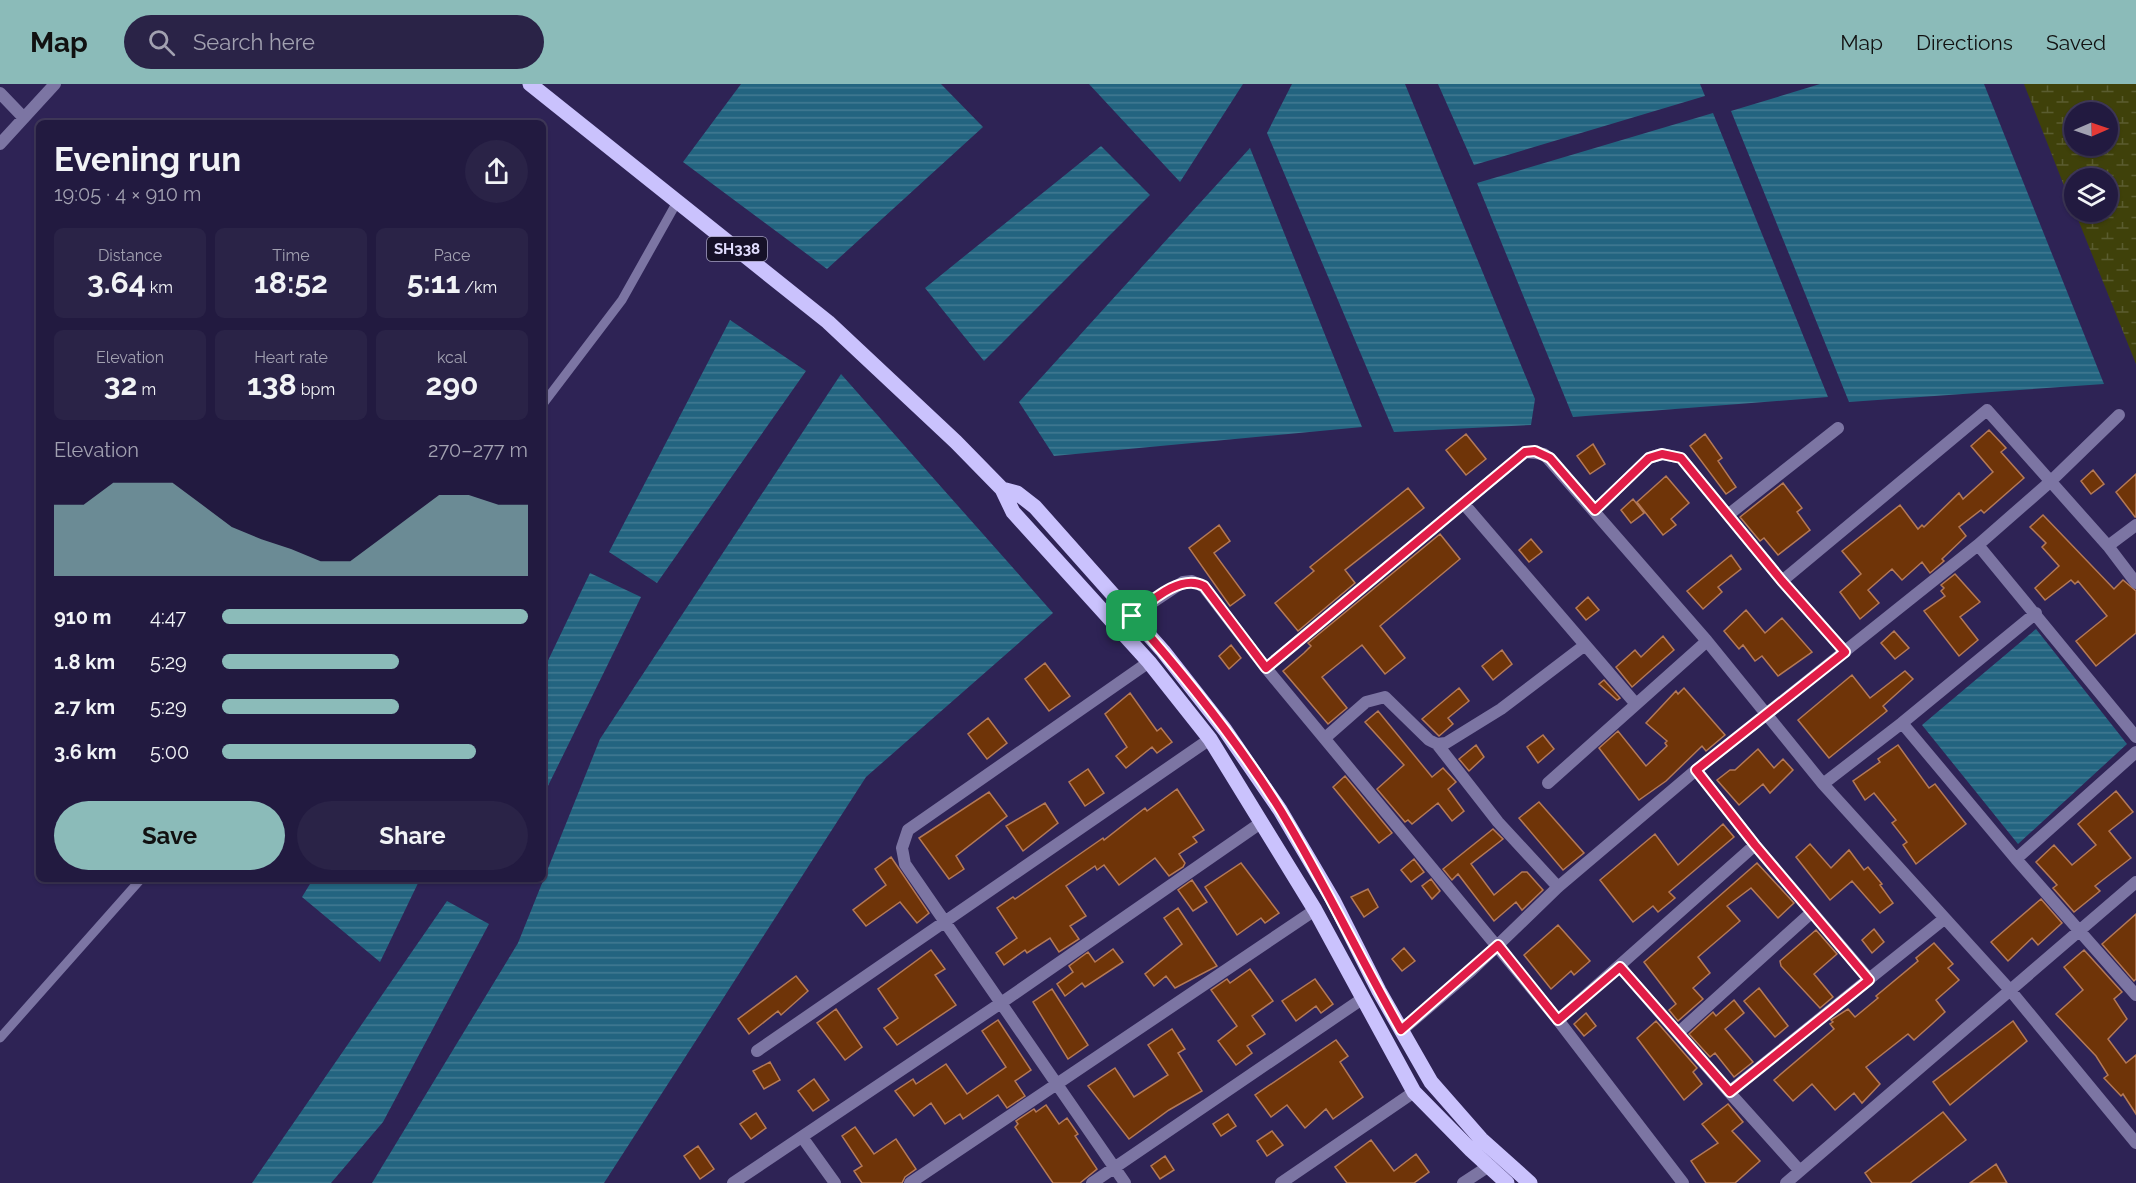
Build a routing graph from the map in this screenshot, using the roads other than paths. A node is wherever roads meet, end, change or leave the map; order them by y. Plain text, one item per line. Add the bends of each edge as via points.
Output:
1 (55, 84) edge
2 (530, 84) edge
3 (0, 93) edge
4 (24, 118) junction
5 (0, 144) edge
6 (677, 202) junction
7 (546, 400) edge
8 (2120, 415) dead end
9 (1838, 429) dead end
10 (2051, 481) junction
11 (1002, 489) junction
12 (1464, 504) junction
13 (1595, 510) junction
14 (1728, 515) junction
15 (2136, 525) edge
16 (1978, 544) junction
17 (2108, 546) junction
18 (1782, 581) junction
19 (2136, 583) edge
20 (2036, 613) junction
21 (1132, 616) junction
22 (1707, 641) junction
23 (1585, 645) junction
24 (1845, 652) junction
25 (1149, 662) junction
26 (1266, 668) junction
27 (1635, 703) junction
28 (1767, 713) junction
29 (1902, 723) junction
30 (2136, 737) edge
31 (1325, 738) junction
32 (1210, 739) junction
33 (1437, 744) junction
34 (2136, 752) edge
35 (1696, 770) junction
36 (1548, 783) dead end
37 (1823, 784) junction
38 (1262, 822) junction
39 (1755, 845) junction
40 (2016, 859) junction
41 (138, 882) edge
42 (2136, 882) edge
43 (1558, 887) junction
44 (1315, 910) junction
45 (1812, 912) junction
46 (1944, 919) junction
47 (944, 920) junction
48 (2079, 931) junction
49 (1498, 945) junction
50 (1620, 967) junction
51 (1869, 980) junction
52 (2010, 990) junction
53 (2136, 995) edge
54 (1362, 999) junction
55 (1001, 1003) junction
56 (1558, 1020) junction
57 (1401, 1030) junction
58 (1678, 1033) junction
59 (0, 1038) edge
60 (757, 1051) dead end
61 (1057, 1084) junction
62 (1414, 1092) junction
63 (1730, 1092) junction
64 (802, 1137) junction
65 (2136, 1143) edge
66 (1489, 1166) junction
67 (1114, 1167) junction
68 (1800, 1171) junction
69 (733, 1183) edge
70 (835, 1183) edge
71 (910, 1183) edge
72 (1092, 1183) edge
73 (1125, 1183) edge
74 (1281, 1183) edge
75 (1463, 1183) edge
76 (1507, 1183) edge
77 (1530, 1183) edge
78 (1683, 1183) edge
79 (1786, 1183) edge

1 - 4 street
2 - 6 main road, SH338
3 - 4 street
4 - 5 street
6 - 7 lane via 622,300
6 - 11 main road, SH338 via 828,322 937,422
8 - 10 street
9 - 14 street
10 - 16 street
10 - 17 street
10 - 18 street via 1987,410
11 - 21 main road, SH338 via 1017,493 1035,507
11 - 25 main road, SH338 via 1012,512
12 - 13 street via 1525,452 1535,451 1550,458
12 - 23 street
12 - 26 street
13 - 14 street via 1649,458 1672,455 1681,458
13 - 22 street
14 - 18 street
15 - 17 street
16 - 20 street
16 - 24 street
17 - 19 street
18 - 24 street
20 - 29 street
20 - 30 street
21 - 26 street via 1183,582 1198,583
21 - 57 main road, SH338 via 1218,721 1280,810
22 - 27 street
22 - 28 street
23 - 27 street
23 - 33 street via 1502,709 1455,739
24 - 28 street
25 - 32 main road, SH338
25 - 47 street via 908,830 902,848 905,864
26 - 31 street
27 - 36 street
28 - 35 street
28 - 37 street
29 - 37 street
29 - 40 street
31 - 33 street via 1366,702 1385,697
31 - 49 street
32 - 38 main road, SH338
32 - 47 street
33 - 43 street via 1498,822
34 - 40 street
35 - 39 street
35 - 43 street
37 - 46 street
38 - 44 main road, SH338
38 - 55 street
39 - 45 street
39 - 50 street
40 - 48 street
41 - 59 lane
42 - 48 street
43 - 49 street
44 - 54 main road, SH338
44 - 61 street
45 - 51 street
45 - 58 street
46 - 51 street
46 - 52 street
47 - 55 street
47 - 60 street
48 - 52 street
48 - 53 street
49 - 56 street
49 - 57 street
50 - 56 street
50 - 58 street
51 - 63 street
52 - 65 street
52 - 68 street
54 - 62 main road, SH338
54 - 67 street
55 - 61 street
55 - 64 street
56 - 78 street
57 - 77 main road, SH338 via 1439,1093 1481,1139
58 - 63 street
61 - 67 street
61 - 71 street
62 - 66 main road, SH338
62 - 74 street
63 - 68 street
64 - 69 street
64 - 70 street
66 - 75 street
66 - 76 main road, SH338
67 - 72 street
67 - 73 street
68 - 79 street

